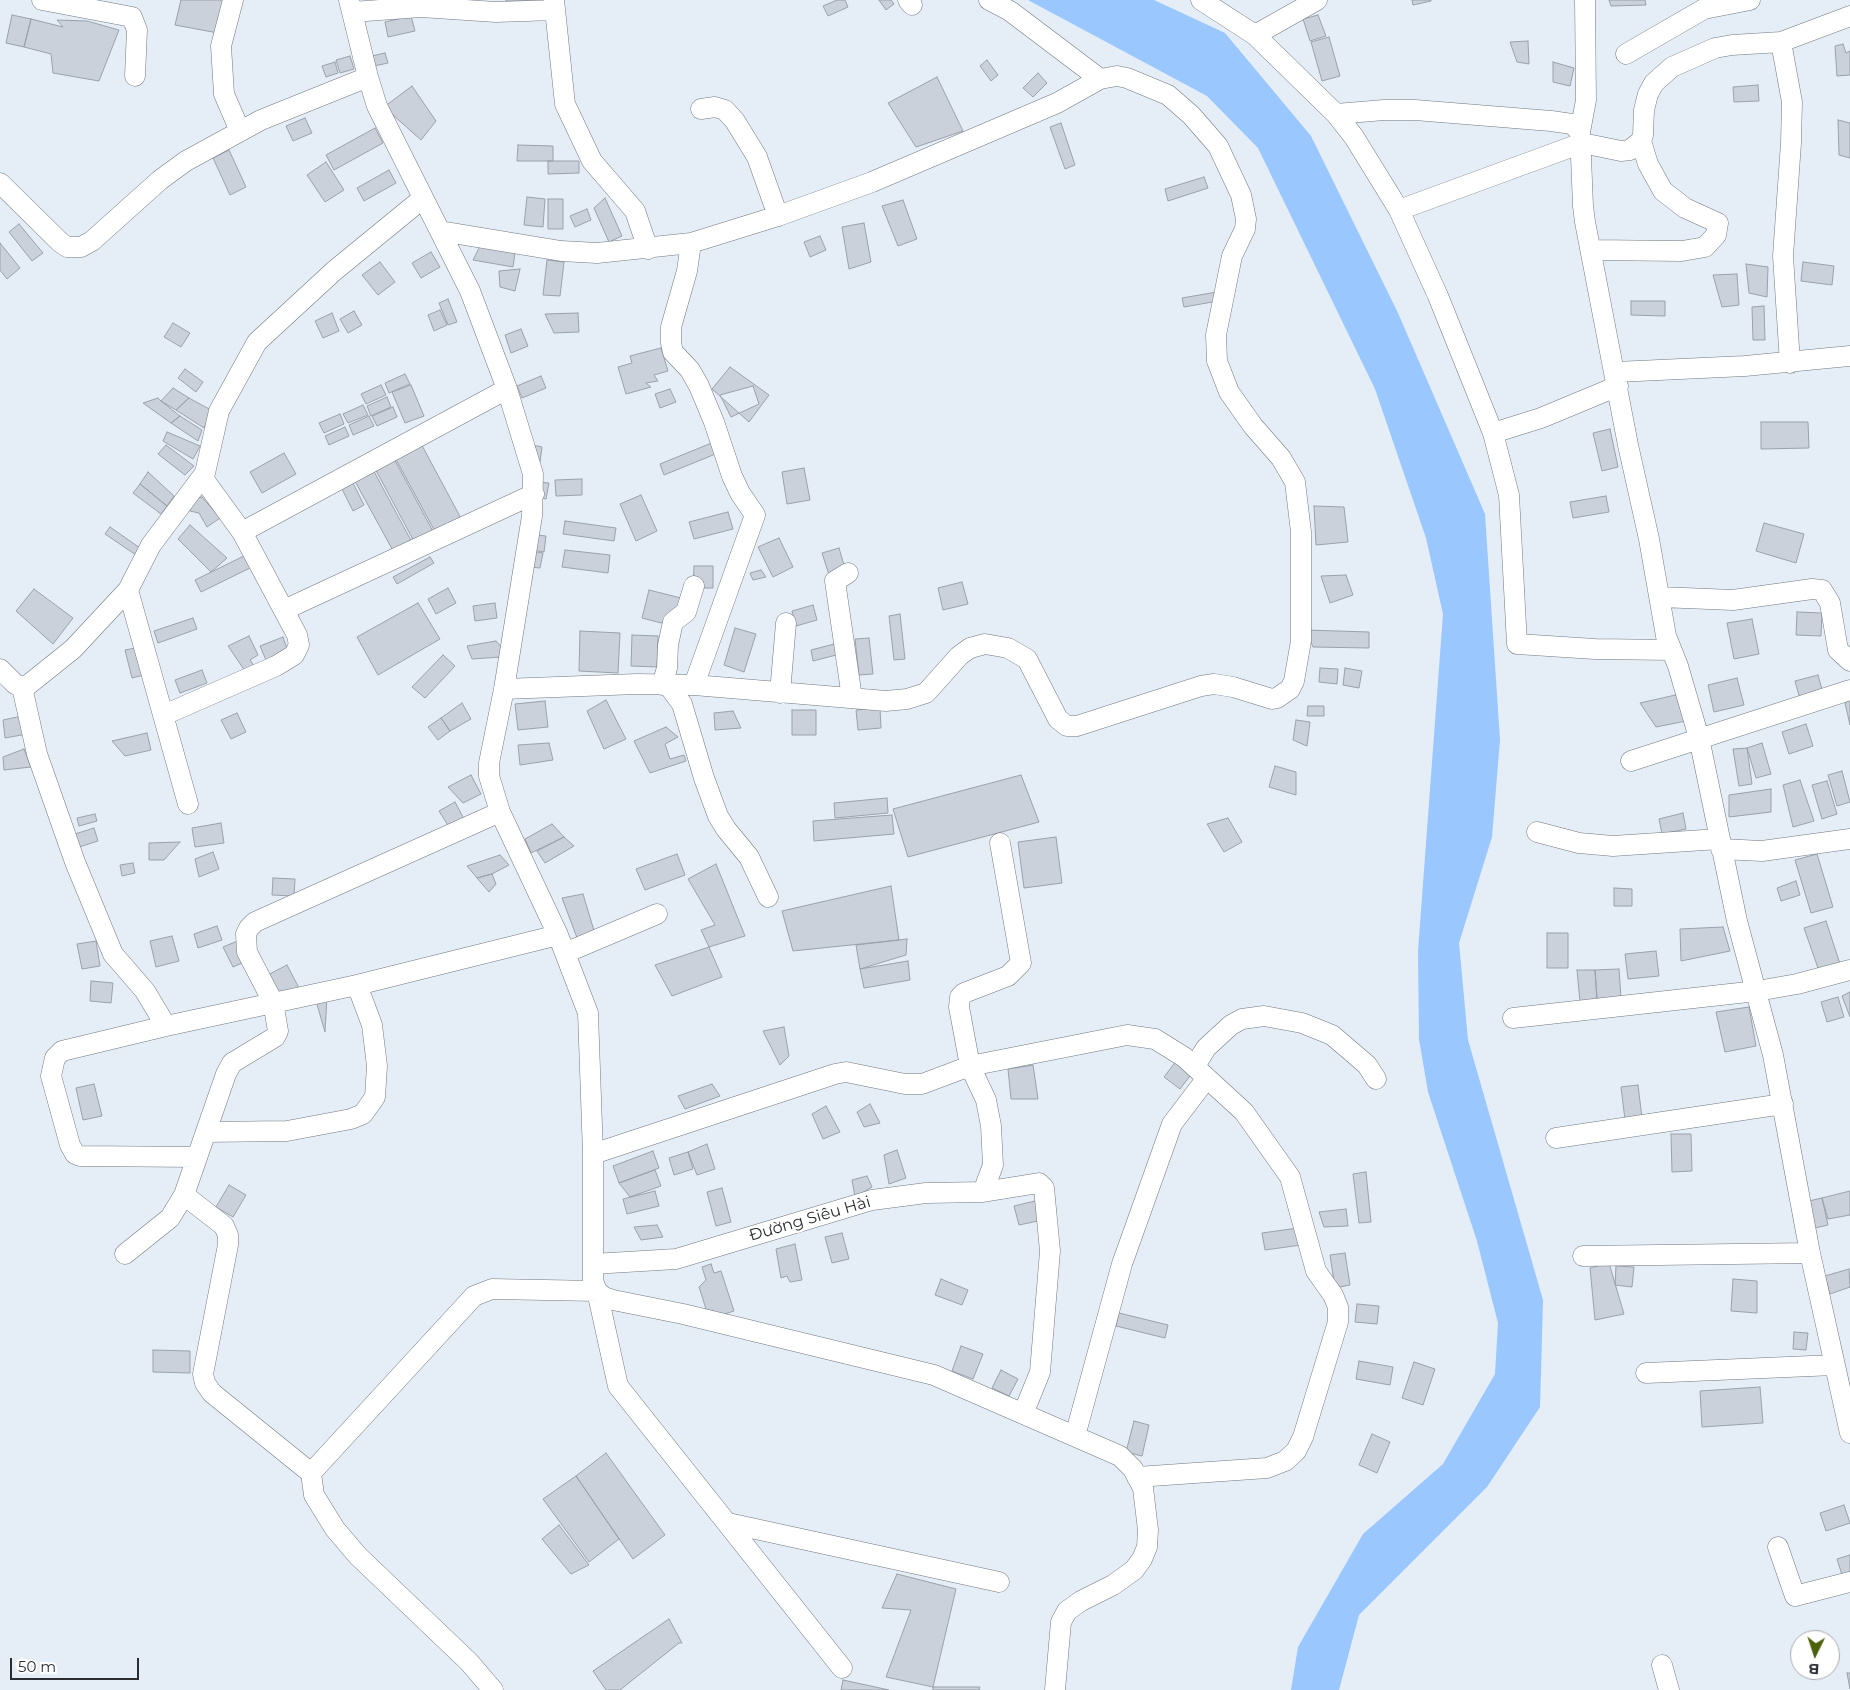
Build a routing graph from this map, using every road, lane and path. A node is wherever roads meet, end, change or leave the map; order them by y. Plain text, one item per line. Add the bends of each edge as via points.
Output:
1 (42, 0) edge
2 (233, 0) edge
3 (989, 0) edge
4 (1201, 0) edge
5 (1317, 0) edge
6 (1585, 0) edge
7 (1750, 0) edge
8 (77, 3) edge
9 (555, 5) edge
10 (350, 6) edge
11 (1850, 16) edge
12 (1255, 35) junction
13 (1781, 42) junction
14 (1626, 54) dead end
15 (134, 76) dead end
16 (368, 77) junction
17 (1100, 79) junction
18 (701, 109) dead end
19 (1336, 114) junction
20 (240, 131) junction
21 (1581, 138) junction
22 (1641, 141) junction
23 (0, 183) edge
24 (422, 199) junction
25 (1399, 210) junction
26 (778, 216) junction
27 (440, 232) junction
28 (691, 243) junction
29 (648, 249) junction
30 (1591, 250) junction
31 (1850, 356) edge
32 (1790, 363) junction
33 (1617, 379) junction
34 (507, 389) junction
35 (1493, 433) junction
36 (202, 477) junction
37 (534, 494) junction
38 (242, 532) junction
39 (848, 573) dead end
40 (694, 586) dead end
41 (128, 590) junction
42 (1660, 597) junction
43 (284, 610) junction
44 (786, 623) dead end
45 (1671, 650) junction
46 (1850, 661) edge
47 (0, 669) edge
48 (665, 685) junction
49 (694, 685) junction
50 (22, 687) junction
51 (504, 689) junction
52 (1850, 690) edge
53 (780, 693) junction
54 (852, 698) junction
55 (164, 715) junction
56 (1699, 738) junction
57 (1631, 761) dead end
58 (188, 804) dead end
59 (500, 812) junction
60 (1537, 832) dead end
61 (1850, 839) edge
62 (1000, 843) dead end
63 (1720, 844) junction
64 (768, 897) dead end
65 (657, 914) dead end
66 (562, 944) junction
67 (1850, 970) edge
68 (357, 985) junction
69 (1757, 991) junction
70 (273, 1002) junction
71 (1513, 1018) dead end
72 (166, 1026) junction
73 (970, 1066) junction
74 (1201, 1072) junction
75 (1376, 1079) dead end
76 (1783, 1104) junction
77 (206, 1132) junction
78 (1556, 1138) dead end
79 (593, 1154) junction
80 (197, 1157) junction
81 (983, 1192) junction
82 (184, 1195) junction
83 (1810, 1253) junction
84 (125, 1254) dead end
85 (1583, 1256) dead end
86 (593, 1264) junction
87 (597, 1291) junction
88 (1835, 1365) junction
89 (1646, 1374) dead end
90 (1847, 1403) edge
91 (1023, 1414) junction
92 (1850, 1433) edge
93 (1075, 1436) junction
94 (310, 1472) junction
95 (1137, 1477) junction
96 (728, 1523) junction
97 (1778, 1547) dead end
98 (999, 1582) dead end
99 (1850, 1582) edge
100 (1662, 1665) dead end
101 (842, 1668) dead end
102 (493, 1690) edge
103 (1055, 1690) edge
104 (1669, 1690) edge

1 - 8 street
2 - 20 street via 221,46 224,94
3 - 17 street via 1010,11
4 - 12 street
5 - 12 street
6 - 21 street via 1586,100
7 - 14 street via 1704,9
8 - 15 street via 132,17 137,30
9 - 10 street via 496,12
9 - 29 street via 565,104 592,161 635,211
10 - 16 street
11 - 13 street
12 - 19 street
13 - 22 street via 1715,48 1664,72 1648,94
13 - 32 street via 1792,102 1783,256
16 - 20 street
16 - 24 street via 385,124
17 - 26 street via 1057,103 966,144
17 - 54 street via 1127,78 1168,95 1218,146 1240,195 1245,229 1232,256 1215,346 1229,392 1281,458 1295,482 1301,532 1301,641 1294,681 1284,694 1272,699 1233,687 1200,686 1072,726 1058,719 1026,659 1008,648 985,644 970,648 959,656 926,693 907,699
18 - 26 street via 715,107 725,110 735,121 757,157
19 - 21 street via 1416,110 1551,121 1572,124
19 - 25 street
20 - 23 street via 186,161 160,180 92,242 81,247 67,247 60,242
21 - 22 street via 1621,151 1630,150
21 - 25 street
21 - 30 street via 1583,206
22 - 30 street via 1648,164 1663,191 1685,208 1718,223 1716,235 1705,247 1682,251
24 - 27 street
24 - 36 street via 334,271 257,342 219,411
25 - 35 street via 1438,296
26 - 28 street
27 - 29 street via 570,251 597,253
27 - 34 street via 470,291
28 - 29 street
28 - 49 street via 670,343 673,352 690,370 699,386 732,476 755,515
30 - 33 street
31 - 32 street
32 - 33 street
33 - 35 street via 1541,418
33 - 42 street
34 - 37 street via 533,474
34 - 38 street
35 - 45 street via 1509,495 1518,644
36 - 38 street
36 - 41 street via 151,545
37 - 43 street
37 - 51 street
38 - 43 street
39 - 54 street via 835,581
40 - 48 street via 686,612 673,622
41 - 50 street via 74,648
41 - 55 street
42 - 45 street
42 - 46 street via 1733,600 1822,590 1830,603 1838,650
43 - 55 street via 297,635 299,645 294,655
44 - 53 street
45 - 56 street
47 - 50 street
48 - 49 street
48 - 51 street via 601,684
48 - 64 street via 682,704 718,816 748,857
49 - 53 street
50 - 72 street via 38,754 75,862 113,954 145,991
51 - 59 street via 489,763 489,776
52 - 56 street
53 - 54 street
55 - 58 street
56 - 57 street
56 - 63 street
59 - 66 street
59 - 70 street via 255,922 246,934 247,952
60 - 63 street via 1579,843 1613,846
61 - 63 street via 1762,851
62 - 73 street via 1021,963 1008,976 960,996 959,1007
63 - 69 street
65 - 66 street
66 - 68 street
66 - 79 street via 588,1014
67 - 69 street
68 - 70 street
68 - 77 street via 372,1025 377,1066 375,1097 363,1114 287,1131
69 - 71 street
69 - 76 street
70 - 72 street
70 - 77 street via 278,1023 275,1037 232,1063
72 - 80 street via 62,1051 53,1063 51,1076 75,1154
73 - 74 street via 1127,1035 1155,1039 1184,1056
73 - 79 street via 922,1084 905,1084 846,1072 835,1074
73 - 81 street via 986,1100 991,1126 993,1165
74 - 75 street via 1206,1048 1231,1025 1242,1019 1264,1016 1302,1023 1332,1035 1367,1065
74 - 93 street via 1172,1124 1122,1264
74 - 95 street via 1244,1112 1290,1177 1316,1270 1338,1307 1338,1322 1302,1437 1296,1450 1285,1461 1267,1468
76 - 78 street
76 - 83 street
77 - 80 street
79 - 86 street
80 - 82 street
81 - 86 street, Đường Siêu Hài via 926,1193 872,1200 676,1259
81 - 91 street, Đường Siêu Hài via 1039,1183 1044,1188 1050,1250 1040,1372
82 - 84 street via 170,1218
82 - 94 street via 224,1226 228,1234 203,1374 205,1383 212,1393
83 - 85 street
83 - 88 street
86 - 87 street
87 - 91 street via 613,1300 934,1374
87 - 94 street via 492,1289 474,1296
87 - 96 street via 618,1386
88 - 89 street
88 - 90 street
90 - 92 street
91 - 93 street
93 - 95 street via 1120,1456
94 - 102 street via 314,1495 335,1529
95 - 103 street via 1146,1506 1147,1547 1134,1570 1067,1611 1061,1622
96 - 98 street
96 - 101 street
97 - 99 street via 1795,1596
100 - 104 street

